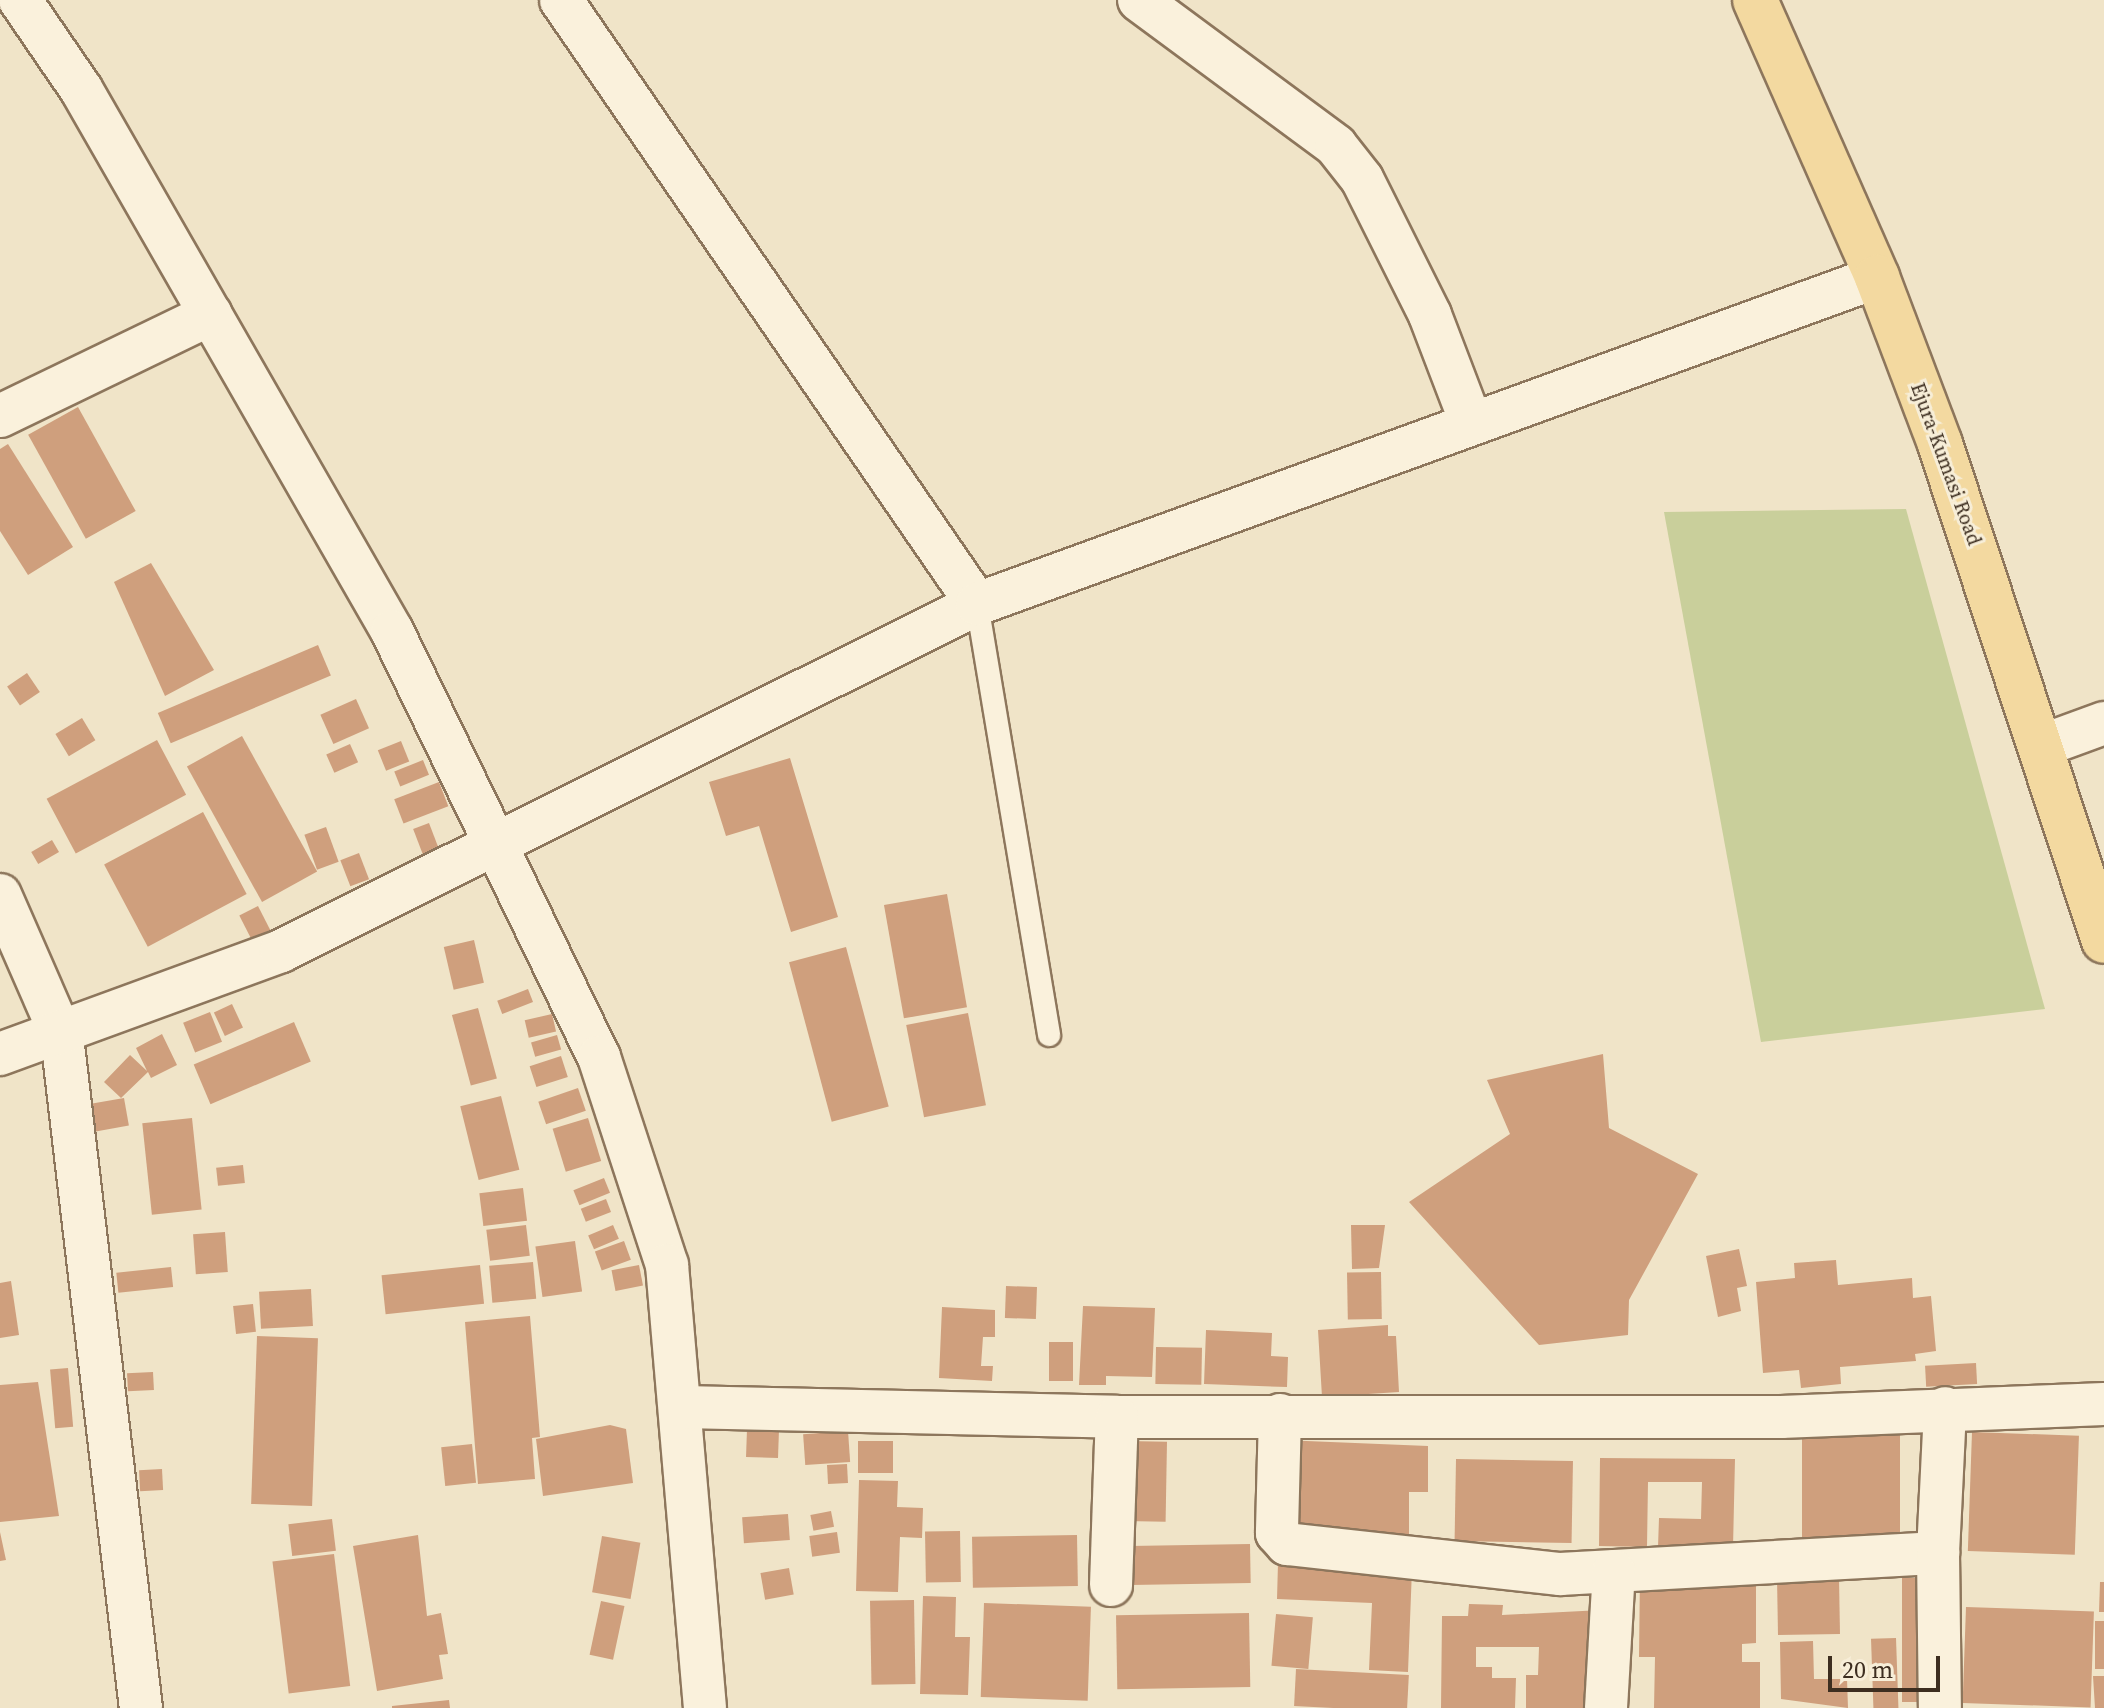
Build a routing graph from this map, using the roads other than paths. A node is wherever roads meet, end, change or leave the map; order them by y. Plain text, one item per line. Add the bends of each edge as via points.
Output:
1 (20, 0) edge
2 (561, 0) edge
3 (1139, 0) edge
4 (1755, 0) edge
5 (1877, 277) junction
6 (211, 314) junction
7 (0, 416) edge
8 (1470, 420) junction
9 (977, 604) junction
10 (2104, 723) edge
11 (2044, 745) junction
12 (498, 840) junction
13 (2097, 886) edge
14 (0, 895) edge
15 (2104, 941) edge
16 (1049, 1035) dead end
17 (62, 1037) junction
18 (0, 1054) edge
19 (2104, 1404) edge
20 (683, 1407) junction
21 (1945, 1408) junction
22 (1280, 1415) junction
23 (1117, 1417) junction
24 (1938, 1553) junction
25 (1614, 1571) junction
26 (1111, 1585) dead end
27 (141, 1708) edge
28 (705, 1708) edge
29 (1606, 1708) edge
30 (1940, 1708) edge

1 - 6 street via 81,89
2 - 9 street
3 - 8 street via 1336,146 1362,179 1430,315
4 - 5 main road, Ejura-Kumasi Road
5 - 8 street
5 - 11 main road, Ejura-Kumasi Road
6 - 7 street
6 - 12 street via 392,631
8 - 9 street
9 - 12 street
9 - 16 lane
10 - 11 street
11 - 13 main road, Ejura-Kumasi Road
12 - 17 street via 281,951
12 - 20 street via 599,1057 642,1180 667,1265
13 - 15 main road, Ejura-Kumasi Road
14 - 17 street
17 - 18 street
17 - 27 street
19 - 21 street
20 - 23 street
20 - 28 street
21 - 22 street via 1781,1417
21 - 24 street
22 - 23 street
22 - 25 street via 1277,1533 1287,1544 1560,1574
23 - 26 street
24 - 25 street
24 - 30 street
25 - 29 street

